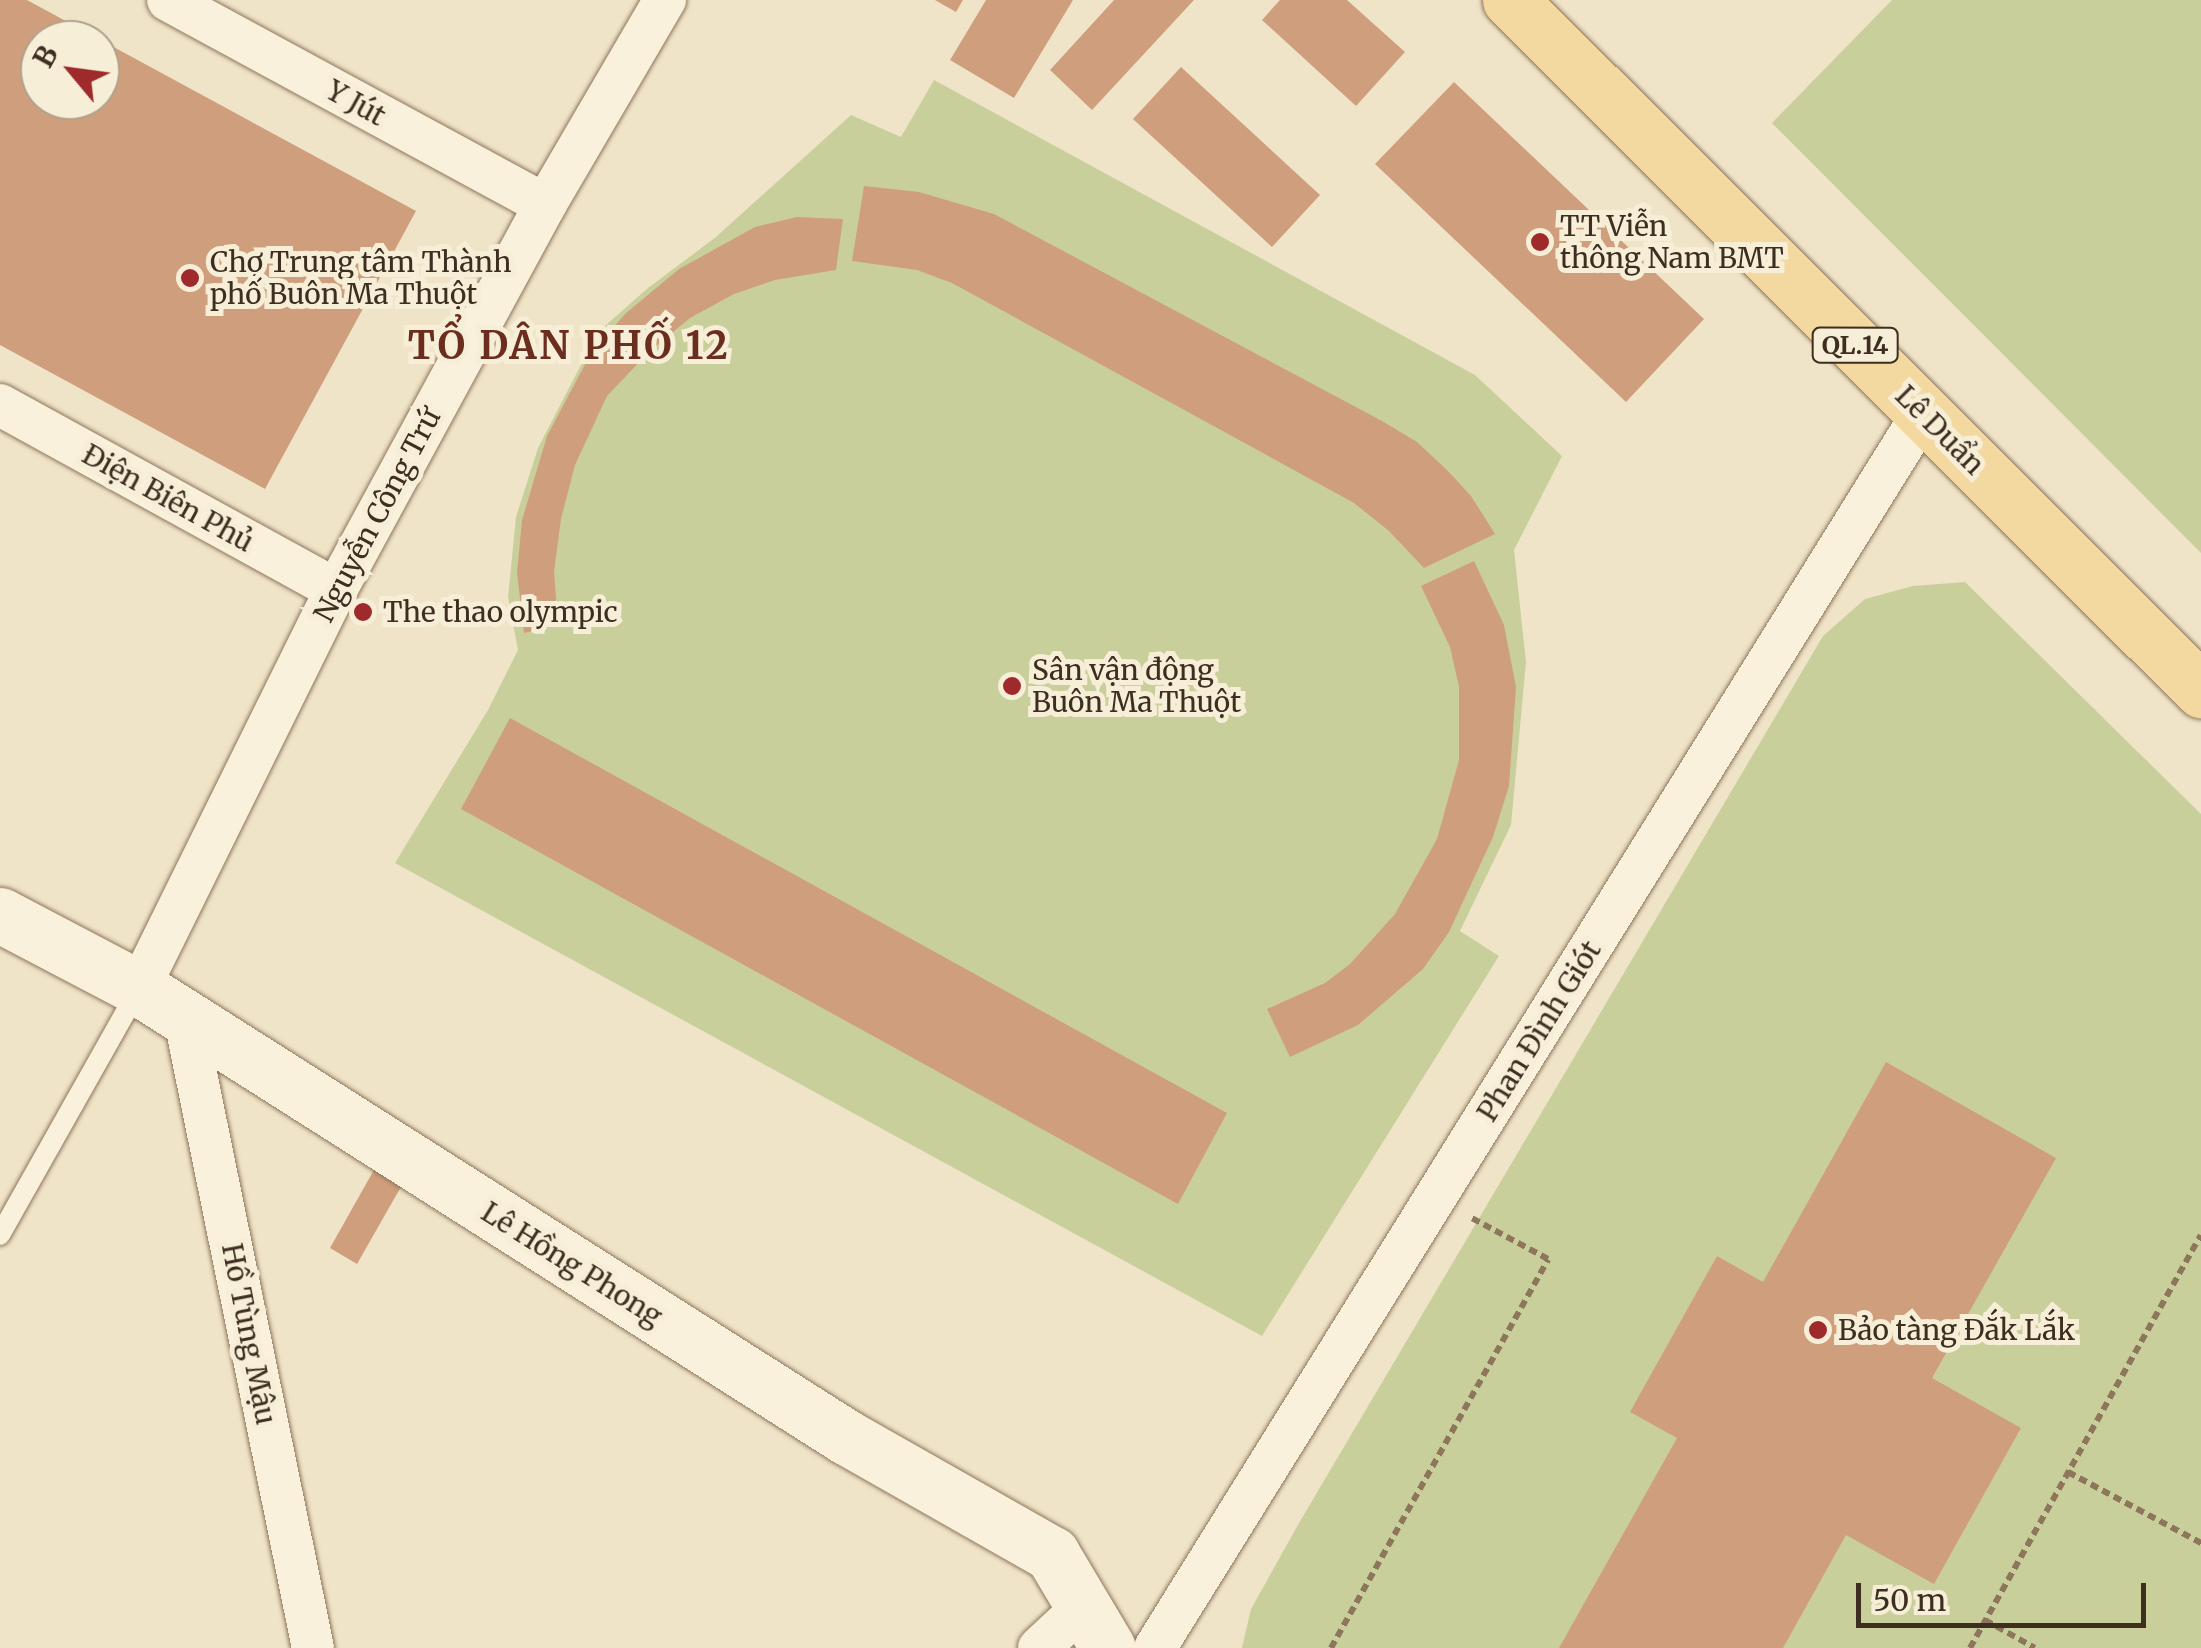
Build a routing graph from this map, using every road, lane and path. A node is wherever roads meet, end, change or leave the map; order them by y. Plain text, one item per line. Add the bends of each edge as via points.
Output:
1 (168, 0) edge
2 (665, 0) edge
3 (1510, 0) edge
4 (545, 205) junction
5 (0, 406) edge
6 (1923, 413) junction
7 (336, 590) junction
8 (2201, 690) edge
9 (0, 915) edge
10 (138, 988) junction
11 (186, 1020) junction
12 (1435, 1198) junction
13 (0, 1235) edge
14 (2201, 1235) edge
15 (2068, 1472) junction
16 (2201, 1544) edge
17 (1986, 1620) junction
18 (1095, 1628) edge
19 (313, 1648) edge
20 (1039, 1648) edge
21 (1155, 1648) edge
22 (1330, 1648) edge
23 (1970, 1648) edge
24 (2035, 1648) edge

1 - 4 street, Y Jút
2 - 4 street, Nguyễn Công Trứ
3 - 6 main road, Lê Duẩn / QL.14
4 - 7 street, Nguyễn Công Trứ
5 - 7 street, Điện Biên Phủ
6 - 8 main road, Lê Duẩn / QL.14
6 - 12 street, Phan Đình Giót
7 - 10 street, Nguyễn Công Trứ
9 - 10 street, Lê Hồng Phong
10 - 11 street, Lê Hồng Phong
10 - 13 lane
11 - 18 street, Lê Hồng Phong via 846,1437 1052,1554
11 - 19 street, Hồ Tùng Mậu
12 - 21 street, Phan Đình Giót
12 - 22 path via 1548,1259
14 - 15 path
15 - 16 path
15 - 17 path
17 - 23 path
17 - 24 path
18 - 20 street

